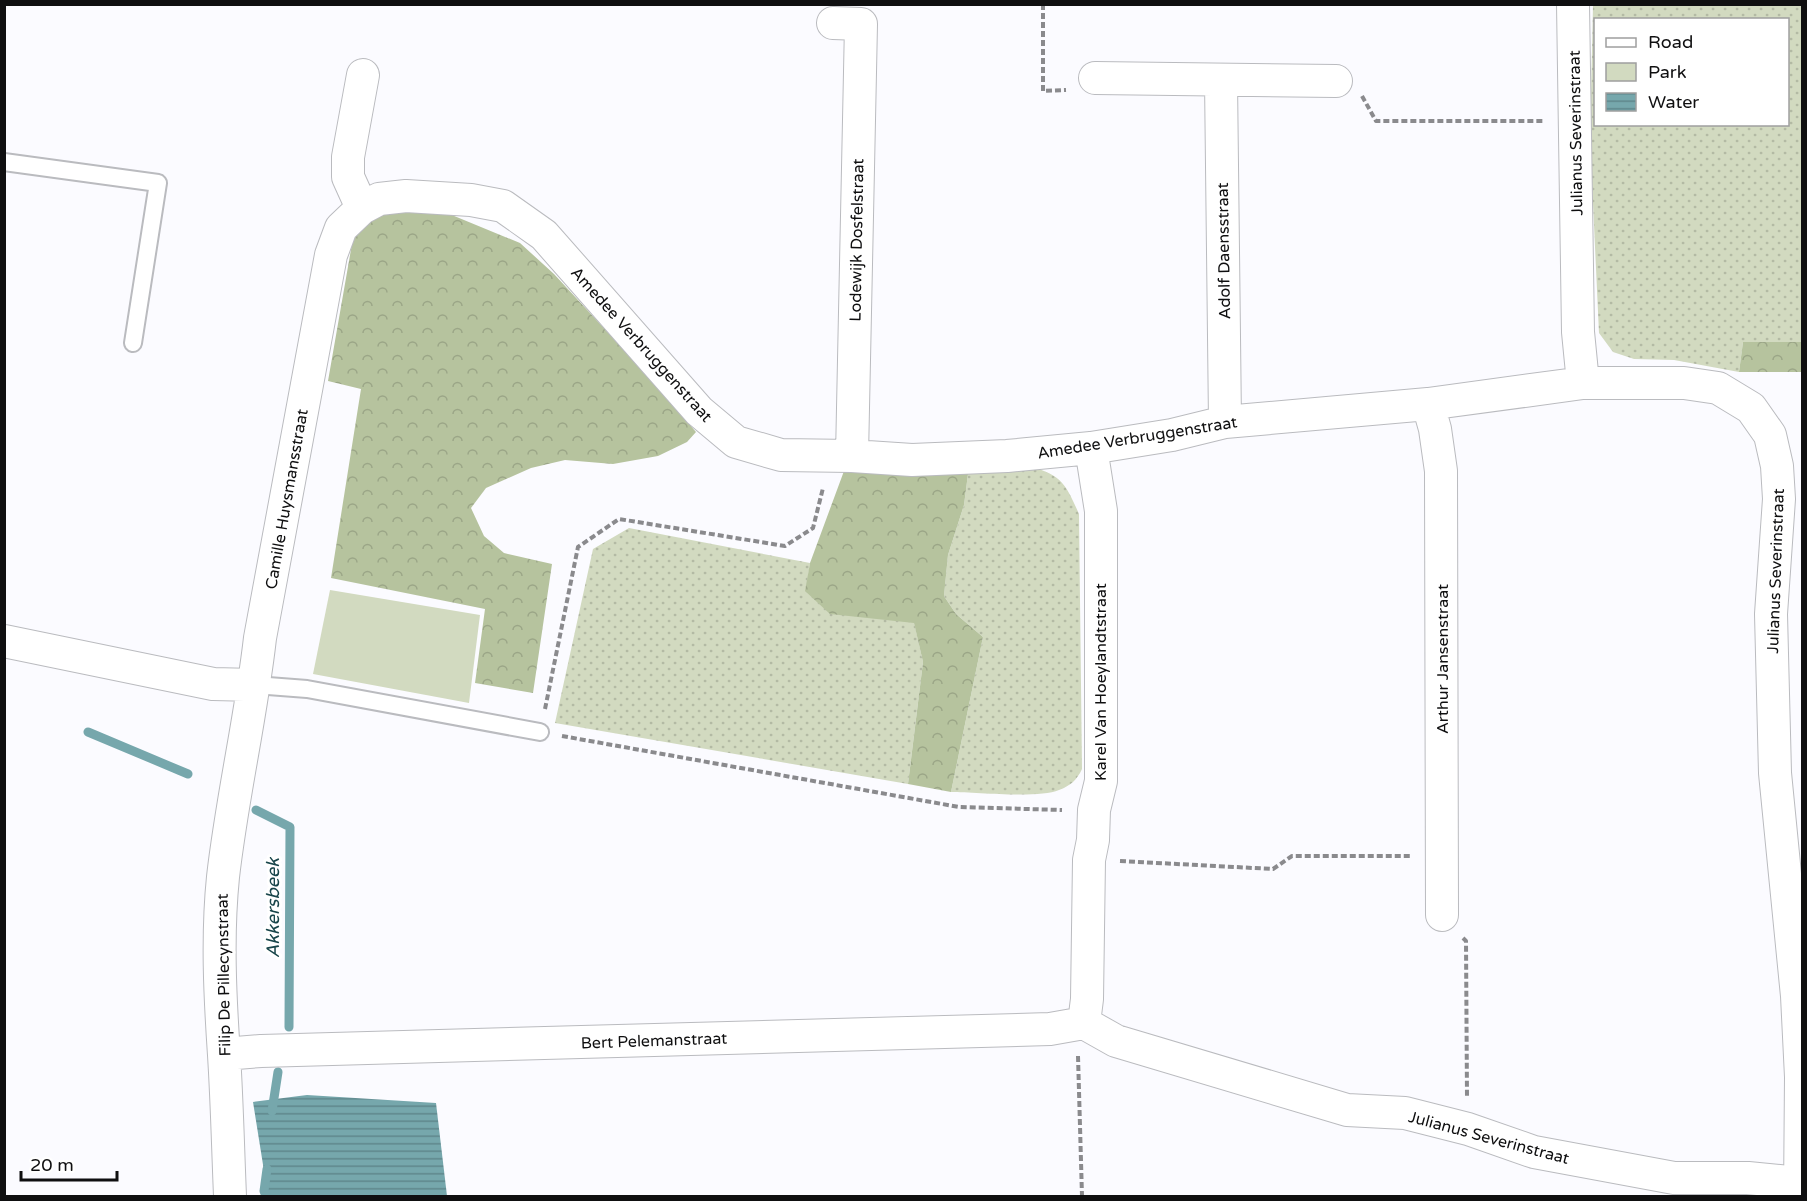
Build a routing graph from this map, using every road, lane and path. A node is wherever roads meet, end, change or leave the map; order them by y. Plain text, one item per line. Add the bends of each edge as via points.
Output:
1 (1043, 4) edge
2 (1574, 4) edge
3 (852, 17) edge
4 (363, 75) dead end
5 (1095, 78) joint
6 (1221, 80) junction
7 (1336, 81) joint
8 (1575, 121) junction
9 (4, 162) edge
10 (362, 208) junction
11 (134, 343) dead end
12 (1583, 383) junction
13 (1428, 404) junction
14 (1225, 422) junction
15 (1091, 448) junction
16 (842, 455) junction
17 (4, 641) edge
18 (255, 685) junction
19 (540, 732) junction
20 (1094, 810) junction
21 (1442, 856) junction
22 (1089, 860) junction
23 (1442, 915) joint
24 (1084, 1023) junction
25 (224, 1054) junction
26 (1468, 1129) junction
27 (1799, 1190) edge
28 (230, 1197) edge
29 (1082, 1197) edge

1 - 5 path via 1043,91 1076,90
2 - 8 street, Julianus Severinstraat
3 - 16 street, Lodewijk Dosfelstraat
4 - 10 street via 348,157 348,177
5 - 6 street
6 - 7 street
6 - 14 street, Adolf Daensstraat
7 - 8 path via 1359,91 1376,121
8 - 12 street, Julianus Severinstraat via 1578,332
9 - 11 lane via 158,183
10 - 16 street, Amedee Verbruggenstraat via 379,199 406,196 503,206 544,235 699,411 736,442 781,455
10 - 18 street, Camille Huysmansstraat via 341,228 331,255 260,638
12 - 13 street, Amedee Verbruggenstraat
12 - 27 street, Julianus Severinstraat via 1684,383 1718,388 1751,408 1770,435 1779,499 1771,614 1775,773 1797,996 1801,1077
13 - 14 street, Amedee Verbruggenstraat
13 - 21 street, Arthur Jansenstraat via 1441,471
14 - 15 street, Amedee Verbruggenstraat
15 - 16 street, Amedee Verbruggenstraat via 912,460
15 - 20 street, Karel Van Hoeylandtstraat via 1101,511 1101,781
16 - 19 path via 813,528 785,546 619,519 578,547
17 - 18 street via 213,684
18 - 19 lane via 307,689
18 - 25 street, Filip De Pillecynstraat via 223,877 220,931
19 - 20 path via 959,807
20 - 22 street, Karel Van Hoeylandtstraat
21 - 22 path via 1292,856 1273,869
21 - 23 street, Arthur Jansenstraat
22 - 24 street, Karel Van Hoeylandtstraat via 1088,999
23 - 26 path via 1466,941
24 - 25 street, Bert Pelemanstraat via 1050,1029
24 - 26 street, Julianus Severinstraat via 1116,1041 1347,1110 1405,1113
24 - 29 path via 1078,1048
25 - 28 street, Filip De Pillecynstraat
26 - 27 street, Julianus Severinstraat via 1534,1152 1663,1177 1748,1178

